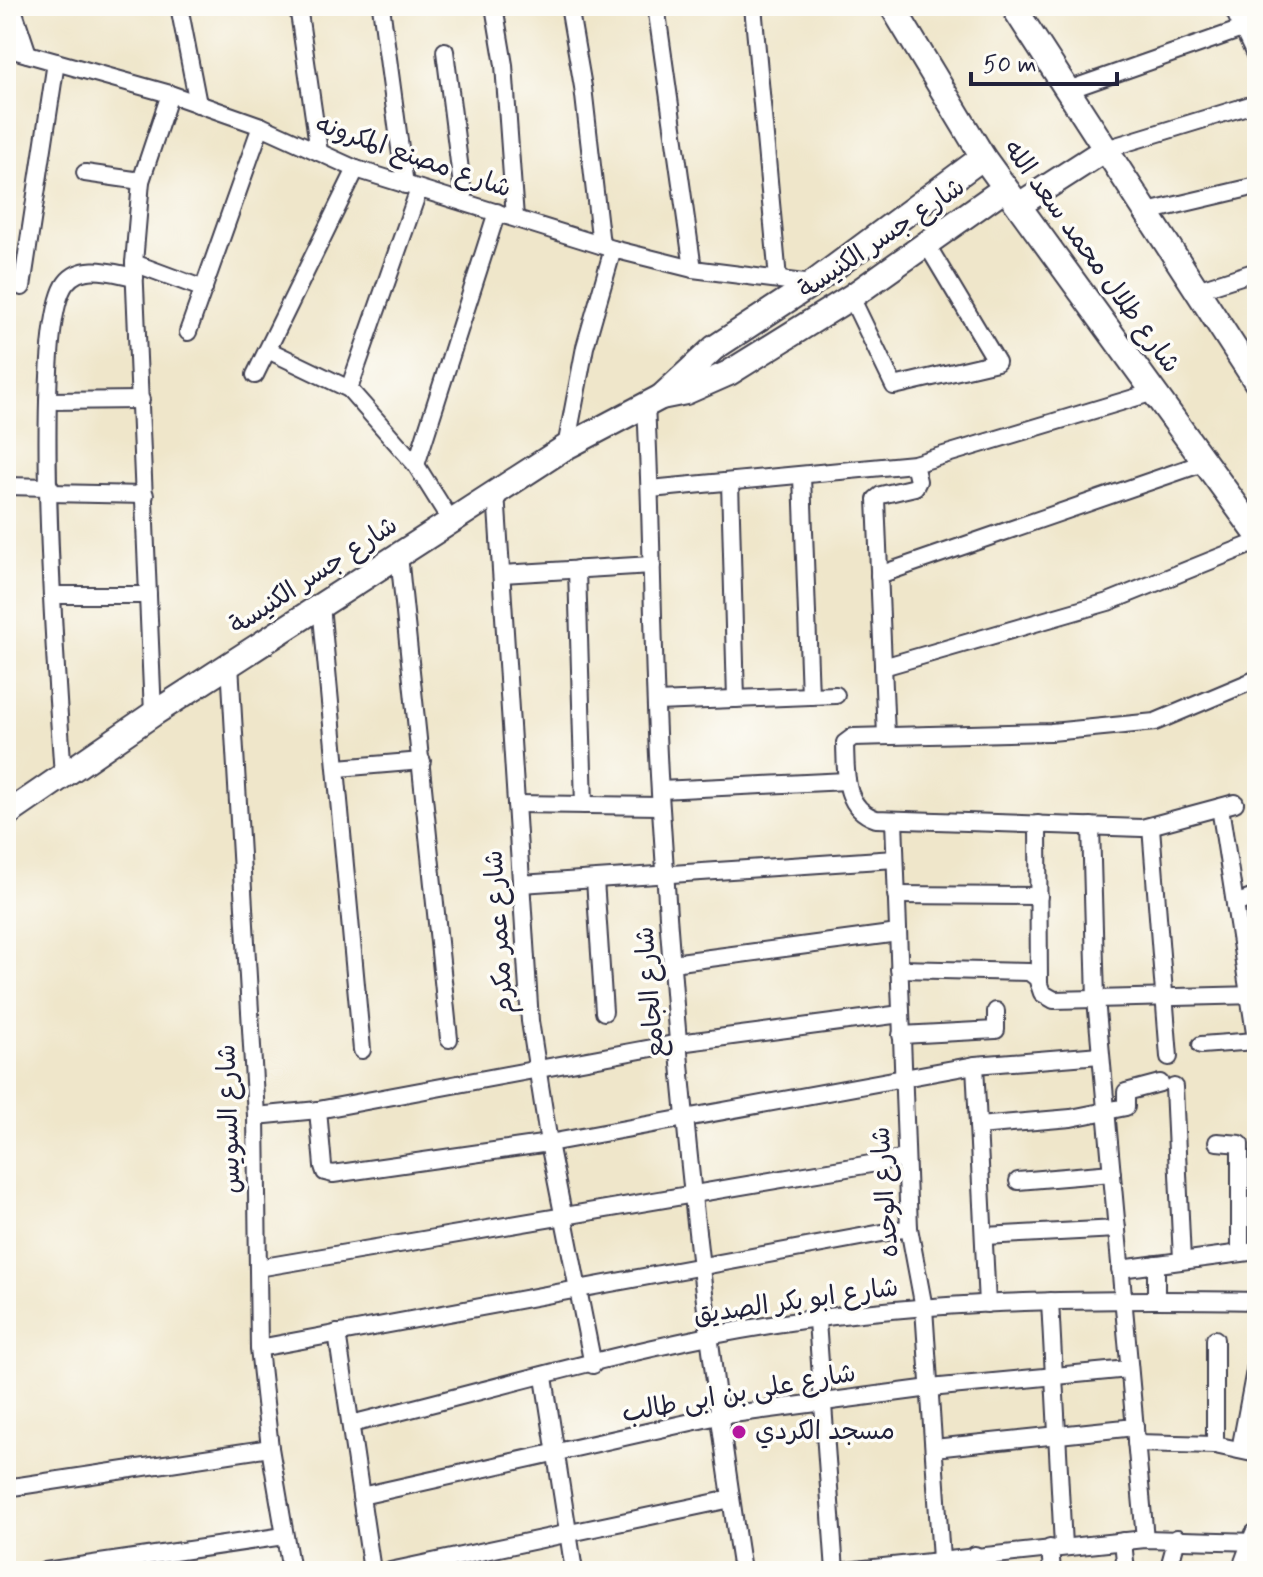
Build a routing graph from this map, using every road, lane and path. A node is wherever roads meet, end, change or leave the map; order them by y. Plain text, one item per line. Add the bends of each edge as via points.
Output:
1 (12, 6) edge
2 (179, 6) edge
3 (298, 6) edge
4 (381, 6) edge
5 (494, 6) edge
6 (569, 6) edge
7 (656, 6) edge
8 (753, 6) edge
9 (892, 6) edge
10 (1013, 6) edge
11 (1232, 6) edge
12 (1242, 29) junction
13 (6, 48) edge
14 (445, 51) dead end
15 (28, 54) junction
16 (1257, 59) edge
17 (56, 62) junction
18 (1068, 90) junction
19 (170, 94) junction
20 (1257, 103) edge
21 (198, 104) junction
22 (261, 126) junction
23 (1106, 149) junction
24 (319, 152) junction
25 (983, 157) junction
26 (356, 169) junction
27 (85, 173) dead end
28 (141, 181) junction
29 (1257, 186) edge
30 (412, 187) junction
31 (1012, 197) junction
32 (464, 202) junction
33 (497, 212) junction
34 (1147, 212) junction
35 (515, 218) junction
36 (927, 245) junction
37 (607, 247) junction
38 (693, 269) junction
39 (134, 270) junction
40 (1257, 271) edge
41 (778, 279) junction
42 (812, 284) junction
43 (22, 287) dead end
44 (204, 289) junction
45 (1197, 290) junction
46 (851, 297) junction
47 (188, 332) dead end
48 (268, 350) junction
49 (1253, 367) edge
50 (255, 375) dead end
51 (349, 389) junction
52 (1154, 392) junction
53 (141, 400) junction
54 (48, 401) junction
55 (654, 401) junction
56 (566, 447) junction
57 (1206, 462) junction
58 (914, 464) junction
59 (416, 465) junction
60 (802, 476) junction
61 (730, 482) junction
62 (6, 486) edge
63 (650, 489) junction
64 (50, 490) junction
65 (496, 492) junction
66 (145, 495) junction
67 (451, 521) junction
68 (1257, 534) edge
69 (1257, 542) edge
70 (399, 555) junction
71 (652, 565) junction
72 (577, 569) junction
73 (502, 574) junction
74 (879, 575) junction
75 (52, 595) junction
76 (148, 595) junction
77 (321, 605) junction
78 (230, 664) junction
79 (883, 667) junction
80 (1257, 679) edge
81 (836, 695) dead end
82 (810, 696) junction
83 (736, 699) junction
84 (656, 702) junction
85 (153, 714) junction
86 (886, 736) junction
87 (422, 761) junction
88 (338, 768) junction
89 (63, 776) junction
90 (847, 781) junction
91 (660, 798) junction
92 (516, 804) junction
93 (584, 805) junction
94 (6, 815) edge
95 (894, 820) junction
96 (1038, 824) junction
97 (1091, 826) junction
98 (1151, 827) junction
99 (895, 859) junction
100 (665, 877) junction
101 (595, 880) junction
102 (521, 884) junction
103 (896, 895) junction
104 (1039, 896) junction
105 (1257, 896) edge
106 (1235, 904) junction
107 (898, 933) junction
108 (672, 963) junction
109 (899, 969) junction
110 (1039, 984) junction
111 (1253, 995) edge
112 (1164, 997) junction
113 (1096, 999) junction
114 (996, 1011) dead end
115 (604, 1012) dead end
116 (901, 1014) junction
117 (901, 1035) junction
118 (449, 1039) dead end
119 (679, 1043) junction
120 (1257, 1043) edge
121 (1201, 1045) dead end
122 (362, 1050) dead end
123 (1100, 1055) junction
124 (1169, 1057) dead end
125 (975, 1065) junction
126 (536, 1070) junction
127 (903, 1077) junction
128 (318, 1110) junction
129 (1107, 1111) junction
130 (256, 1116) junction
131 (687, 1119) junction
132 (978, 1126) junction
133 (1217, 1142) dead end
134 (549, 1143) junction
135 (906, 1158) junction
136 (1112, 1173) junction
137 (1018, 1181) dead end
138 (695, 1194) junction
139 (563, 1216) junction
140 (909, 1228) junction
141 (1117, 1229) junction
142 (984, 1236) junction
143 (1249, 1252) edge
144 (1182, 1260) junction
145 (1156, 1264) junction
146 (702, 1266) junction
147 (258, 1268) junction
148 (1120, 1269) junction
149 (577, 1289) junction
150 (1123, 1299) junction
151 (1156, 1299) junction
152 (1050, 1301) junction
153 (1257, 1301) edge
154 (987, 1304) junction
155 (924, 1308) junction
156 (817, 1321) junction
157 (337, 1333) junction
158 (710, 1336) junction
159 (1215, 1339) dead end
160 (259, 1348) junction
161 (1257, 1360) edge
162 (593, 1365) junction
163 (1129, 1369) junction
164 (544, 1377) junction
165 (1054, 1377) junction
166 (930, 1388) junction
167 (823, 1402) junction
168 (718, 1416) junction
169 (351, 1424) junction
170 (1057, 1435) junction
171 (1135, 1435) junction
172 (1215, 1445) junction
173 (270, 1448) junction
174 (934, 1448) junction
175 (556, 1452) junction
176 (1249, 1452) edge
177 (6, 1488) edge
178 (361, 1496) junction
179 (731, 1499) junction
180 (569, 1533) junction
181 (284, 1536) junction
182 (1177, 1538) junction
183 (1145, 1539) junction
184 (1256, 1540) edge
185 (1123, 1541) junction
186 (1056, 1547) junction
187 (941, 1559) junction
188 (976, 1563) edge
189 (910, 1567) edge
190 (45, 1571) edge
191 (291, 1571) edge
192 (372, 1571) edge
193 (390, 1571) edge
194 (574, 1571) edge
195 (742, 1571) edge
196 (835, 1571) edge
197 (846, 1571) edge
198 (1052, 1571) edge
199 (1126, 1571) edge
200 (1168, 1571) edge
201 (1244, 1571) edge

1 - 15 street
2 - 21 street
3 - 24 street
4 - 30 street
5 - 35 street via 504,65
6 - 37 street
7 - 38 street
8 - 41 street
9 - 25 main road, شارع طلال محمد سعد الله
10 - 18 main road
11 - 12 street
12 - 16 street
12 - 18 street
13 - 15 street, شارع مصنع المكرونه
14 - 32 street
15 - 17 street, شارع مصنع المكرونه
17 - 19 street, شارع مصنع المكرونه
17 - 43 street
18 - 23 main road
19 - 21 street, شارع مصنع المكرونه
19 - 28 street
20 - 23 street
21 - 22 street, شارع مصنع المكرونه
22 - 24 street, شارع مصنع المكرونه
22 - 44 street
23 - 31 main road, شارع جسر الكنيسة
23 - 34 main road
24 - 26 street, شارع مصنع المكرونه
25 - 31 main road, شارع طلال محمد سعد الله
25 - 42 main road, شارع جسر الكنيسة
26 - 30 street, شارع مصنع المكرونه
26 - 48 street
27 - 28 street
28 - 39 street
29 - 34 street
30 - 32 street, شارع مصنع المكرونه
30 - 51 street
31 - 36 main road, شارع جسر الكنيسة
31 - 52 main road, شارع طلال محمد سعد الله
32 - 33 street, شارع مصنع المكرونه
33 - 35 street, شارع مصنع المكرونه
33 - 59 street
34 - 45 main road
35 - 37 street, شارع مصنع المكرونه
36 - 46 main road, شارع جسر الكنيسة
36 - 46 street via 997,362 894,386
37 - 38 street, شارع مصنع المكرونه
37 - 56 street
38 - 41 street, شارع مصنع المكرونه
39 - 44 street
39 - 53 street
39 - 54 street via 90,270 66,283 52,339
40 - 45 street
41 - 42 street, شارع مصنع المكرونه
42 - 55 main road, شارع جسر الكنيسة via 714,348
44 - 47 street
45 - 49 main road
46 - 55 main road, شارع جسر الكنيسة via 729,373
48 - 50 street
48 - 51 street
51 - 59 street
52 - 57 main road, شارع طلال محمد سعد الله
52 - 58 street
53 - 54 street
53 - 66 street
54 - 64 street
55 - 56 main road, شارع جسر الكنيسة
55 - 63 street, شارع الجامع
56 - 65 main road, شارع جسر الكنيسة
57 - 68 main road, شارع طلال محمد سعد الله
57 - 74 street
58 - 60 street
58 - 74 street via 915,487 876,499
59 - 67 street
60 - 61 street
60 - 82 street
61 - 63 street
61 - 83 street
62 - 64 street
63 - 71 street, شارع الجامع
64 - 66 street
64 - 75 street
65 - 67 main road, شارع جسر الكنيسة
65 - 73 street, شارع عمر مكرم
66 - 76 street
67 - 70 main road, شارع جسر الكنيسة
69 - 79 street via 1108,602
70 - 77 main road, شارع جسر الكنيسة
70 - 87 street
71 - 72 street
71 - 84 street, شارع الجامع
72 - 73 street
72 - 93 street
73 - 92 street, شارع عمر مكرم
74 - 79 street
75 - 76 street
75 - 89 street
76 - 85 street
77 - 78 main road, شارع جسر الكنيسة
77 - 88 street
78 - 85 main road, شارع جسر الكنيسة
78 - 130 street, شارع السويس
79 - 86 street
80 - 86 street via 1155,722 1051,732
81 - 82 street
82 - 83 street
83 - 84 street
84 - 91 street, شارع الجامع
85 - 89 main road, شارع جسر الكنيسة
86 - 90 street via 848,739
87 - 88 street
87 - 118 street
88 - 122 street
89 - 94 main road, شارع جسر الكنيسة
90 - 91 street
90 - 95 street via 850,798 861,811
91 - 93 street
91 - 100 street, شارع الجامع
92 - 93 street
92 - 102 street, شارع عمر مكرم
95 - 96 street
95 - 99 street, شارع الوحده
96 - 97 street
96 - 104 street
97 - 98 street
97 - 113 street
98 - 106 street via 1228,805
98 - 112 street
99 - 100 street
99 - 103 street, شارع الوحده
100 - 101 street
100 - 108 street, شارع الجامع
101 - 102 street
101 - 115 street
102 - 126 street, شارع عمر مكرم
103 - 104 street
103 - 107 street, شارع الوحده
104 - 110 street
105 - 106 street
106 - 111 street
107 - 108 street
107 - 109 street, شارع الوحده
108 - 119 street, شارع الجامع
109 - 110 street via 1025,972 1035,975
109 - 116 street, شارع الوحده
110 - 113 street via 1050,1000
111 - 112 street
111 - 120 street
112 - 113 street
112 - 124 street
113 - 123 street
114 - 117 street via 996,1030
116 - 117 street, شارع الوحده
116 - 119 street
117 - 127 street, شارع الوحده
119 - 126 street
119 - 131 street, شارع الجامع
120 - 121 street
123 - 125 street
123 - 129 street
125 - 127 street
125 - 132 street
126 - 128 street
126 - 134 street, شارع عمر مكرم
127 - 131 street
127 - 135 street, شارع الوحده
128 - 130 street
128 - 134 street via 328,1174
129 - 132 street
129 - 136 street
129 - 144 street via 1126,1107 1126,1092 1167,1085
130 - 147 street, شارع السويس
131 - 134 street
131 - 138 street, شارع الجامع
132 - 142 street
133 - 143 street via 1240,1144
134 - 139 street, شارع عمر مكرم
135 - 138 street
135 - 140 street, شارع الوحده
136 - 137 street
136 - 141 street
138 - 139 street
138 - 146 street, شارع الجامع
139 - 147 street
139 - 149 street, شارع عمر مكرم
140 - 146 street
140 - 155 street, شارع الوحده
141 - 142 street
141 - 148 street
142 - 154 street
143 - 144 street
144 - 145 street
145 - 148 street
145 - 151 street
146 - 149 street
146 - 158 street, شارع الجامع
147 - 160 street, شارع السويس
148 - 150 street
149 - 157 street
149 - 162 street, شارع عمر مكرم
150 - 151 street, شارع ابو بكر الصديق
150 - 152 street, شارع ابو بكر الصديق
150 - 163 street
151 - 153 street, شارع ابو بكر الصديق
152 - 154 street, شارع ابو بكر الصديق
152 - 165 street
154 - 155 street, شارع ابو بكر الصديق
155 - 156 street, شارع ابو بكر الصديق
155 - 166 street, شارع الوحده
156 - 158 street, شارع ابو بكر الصديق
156 - 167 street
157 - 160 street
157 - 169 street
158 - 162 street, شارع ابو بكر الصديق
158 - 168 street, شارع الجامع
159 - 172 street
160 - 173 street, شارع السويس
161 - 176 street
162 - 164 street, شارع ابو بكر الصديق
163 - 165 street, شارع على بن ابى طالب
163 - 171 street
164 - 169 street, شارع ابو بكر الصديق
164 - 175 street
165 - 166 street, شارع على بن ابى طالب
165 - 170 street
166 - 167 street, شارع على بن ابى طالب
166 - 174 street, شارع الوحده
167 - 168 street, شارع على بن ابى طالب
167 - 196 street
168 - 175 street, شارع على بن ابى طالب
168 - 179 street, شارع الجامع
169 - 178 street
170 - 171 street
170 - 174 street
170 - 186 street
171 - 172 street
171 - 183 street
172 - 176 street
173 - 177 street
173 - 181 street, شارع السويس
174 - 187 street, شارع الوحده
175 - 178 street, شارع على بن ابى طالب
175 - 180 street
178 - 192 street
179 - 180 street
179 - 195 street, شارع الجامع
180 - 193 street
180 - 194 street
181 - 190 street
181 - 191 street, شارع السويس
182 - 183 street
182 - 184 street
182 - 200 street
183 - 185 street
184 - 201 main road
185 - 186 street
185 - 199 street
186 - 188 street
186 - 198 street
187 - 188 street
187 - 189 street
189 - 197 street

